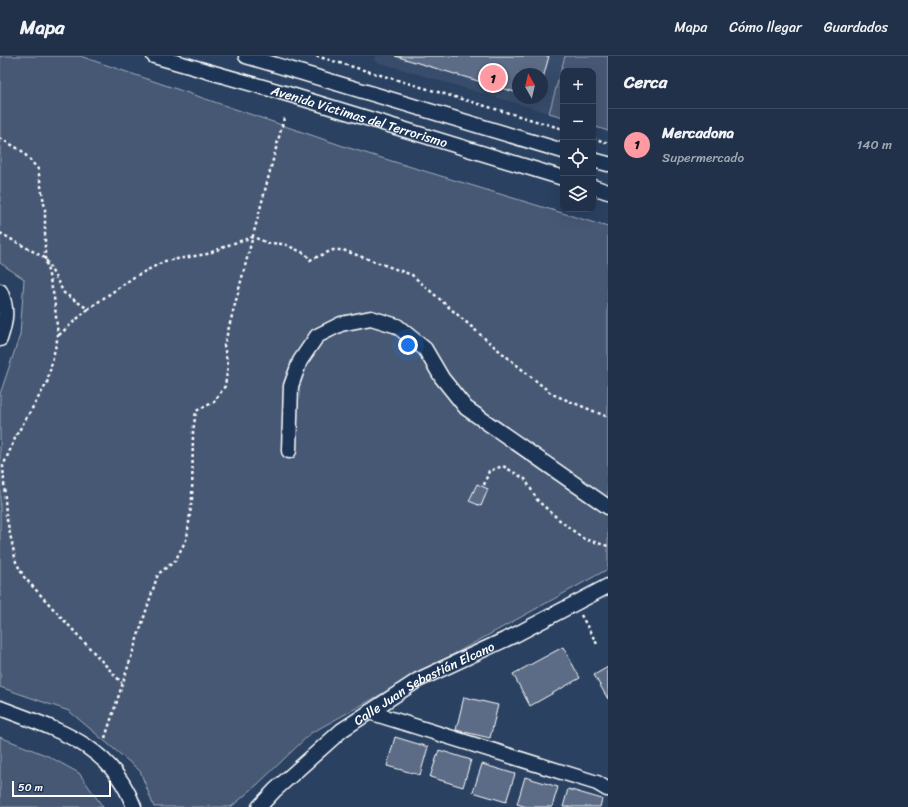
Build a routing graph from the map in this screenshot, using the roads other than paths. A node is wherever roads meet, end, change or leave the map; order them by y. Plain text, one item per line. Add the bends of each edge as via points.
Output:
1 (154, 56) edge
2 (246, 56) edge
3 (560, 150) edge
4 (596, 161) edge
5 (608, 164) edge
6 (560, 177) edge
7 (596, 188) edge
8 (608, 192) edge
9 (0, 291) edge
10 (0, 339) edge
11 (289, 451) dead end
12 (608, 507) edge
13 (608, 586) edge
14 (0, 708) edge
15 (369, 712) junction
16 (607, 789) edge
17 (134, 807) edge
18 (259, 807) edge

1 - 6 street, Avenida Víctimas del Terrorismo
2 - 3 street, Avenida Víctimas del Terrorismo
4 - 5 street
7 - 8 street
9 - 10 street via 6,314
11 - 12 street via 291,386 300,360 317,336 341,324 371,318 397,326 425,349 442,378 466,408
13 - 15 street, Calle Juan Sebastián Elcano via 514,635 418,680
14 - 17 street via 81,741 115,772 130,794
15 - 16 street via 597,783
15 - 18 street, Calle Juan Sebastián Elcano via 342,730

